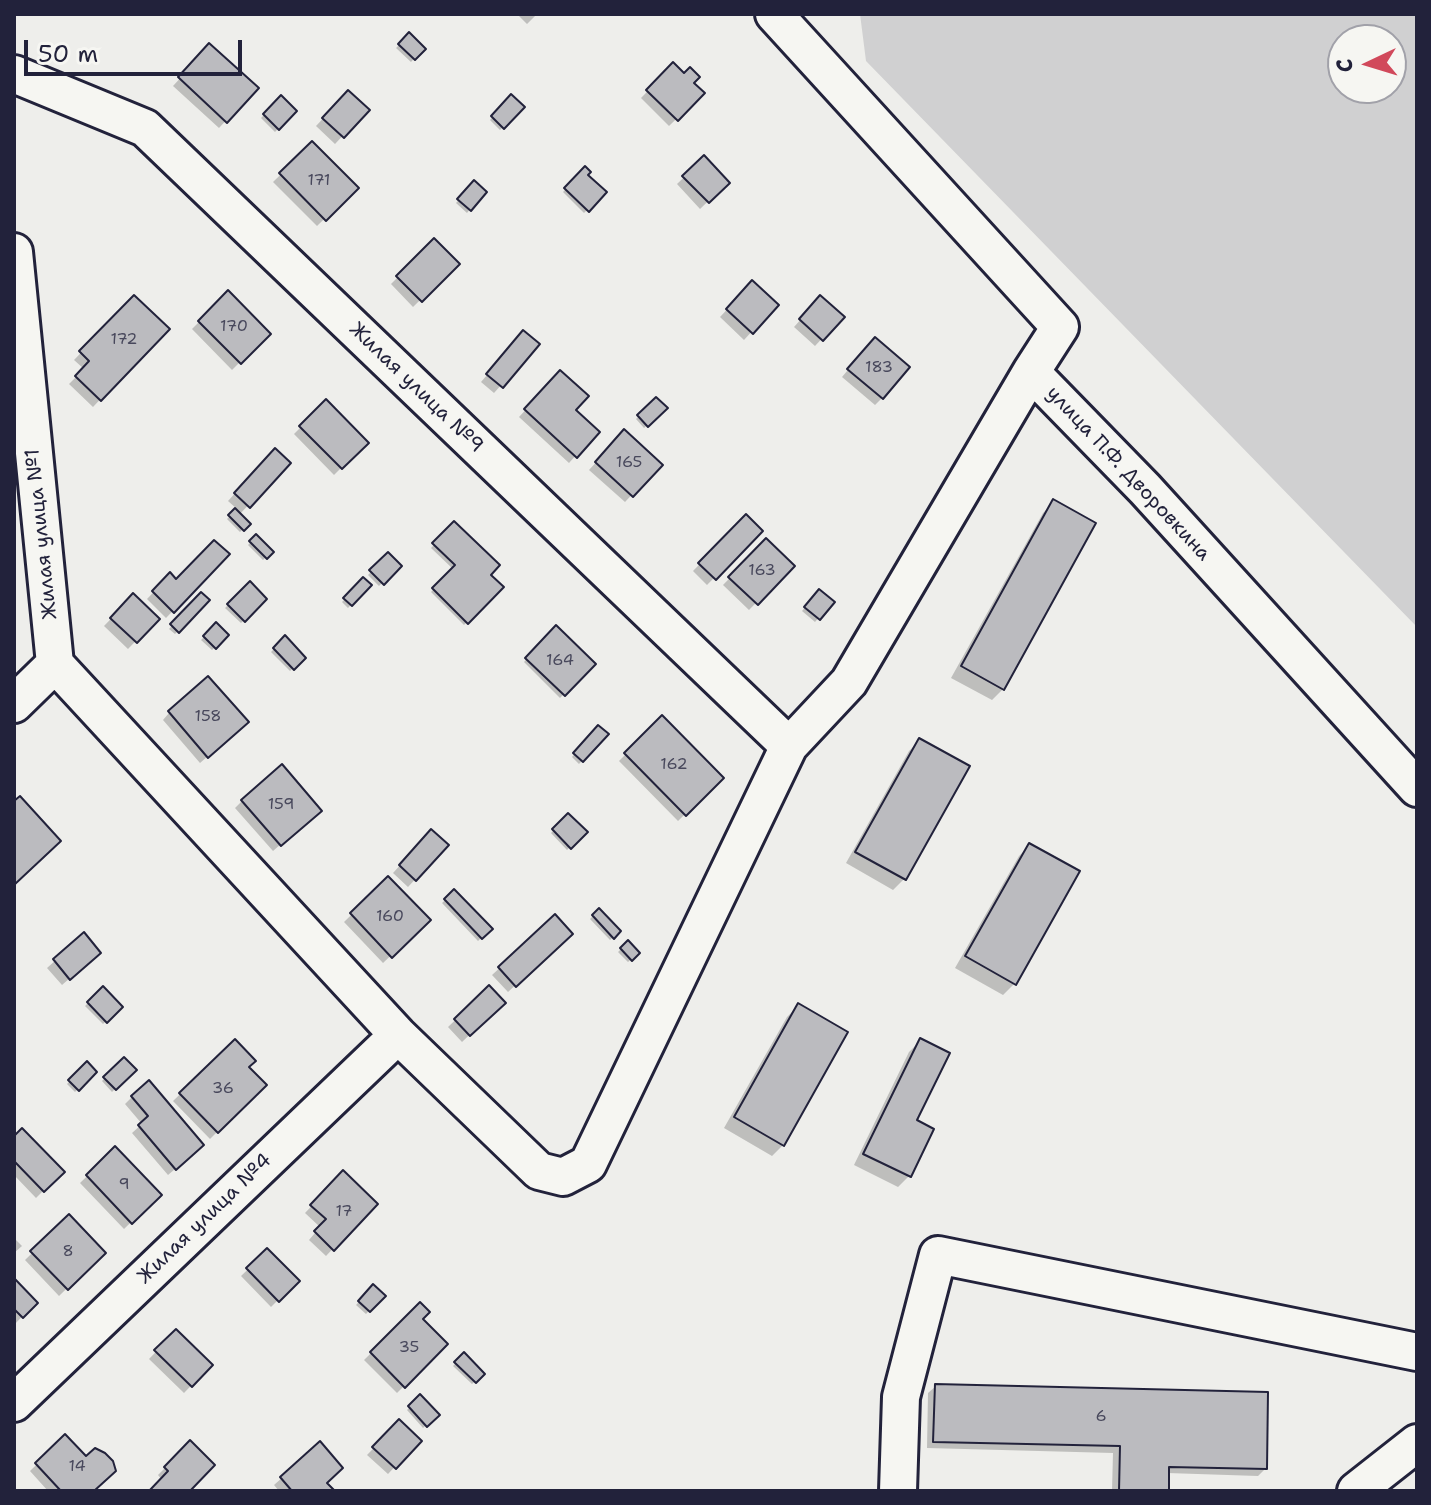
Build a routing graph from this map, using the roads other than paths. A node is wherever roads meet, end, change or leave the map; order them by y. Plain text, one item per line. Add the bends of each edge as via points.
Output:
1 (774, 14) edge
2 (14, 74) edge
3 (14, 252) edge
4 (1031, 372) junction
5 (55, 664) junction
6 (14, 704) edge
7 (789, 746) junction
8 (1417, 788) edge
9 (398, 1035) junction
10 (1417, 1352) edge
11 (14, 1403) edge
12 (1417, 1443) edge
13 (898, 1491) edge
14 (1356, 1491) edge

1 - 4 street, улица П.Ф. Дворовкина via 1060,327
2 - 7 street, Жилая улица №9 via 145,128
3 - 5 street, Жилая улица №1
4 - 7 street via 849,682
4 - 8 street, улица П.Ф. Дворовкина
5 - 6 street
5 - 9 street
7 - 9 street via 588,1164 563,1177 539,1171
9 - 11 street, Жилая улица №4
10 - 13 street via 938,1255 901,1397
12 - 14 street

